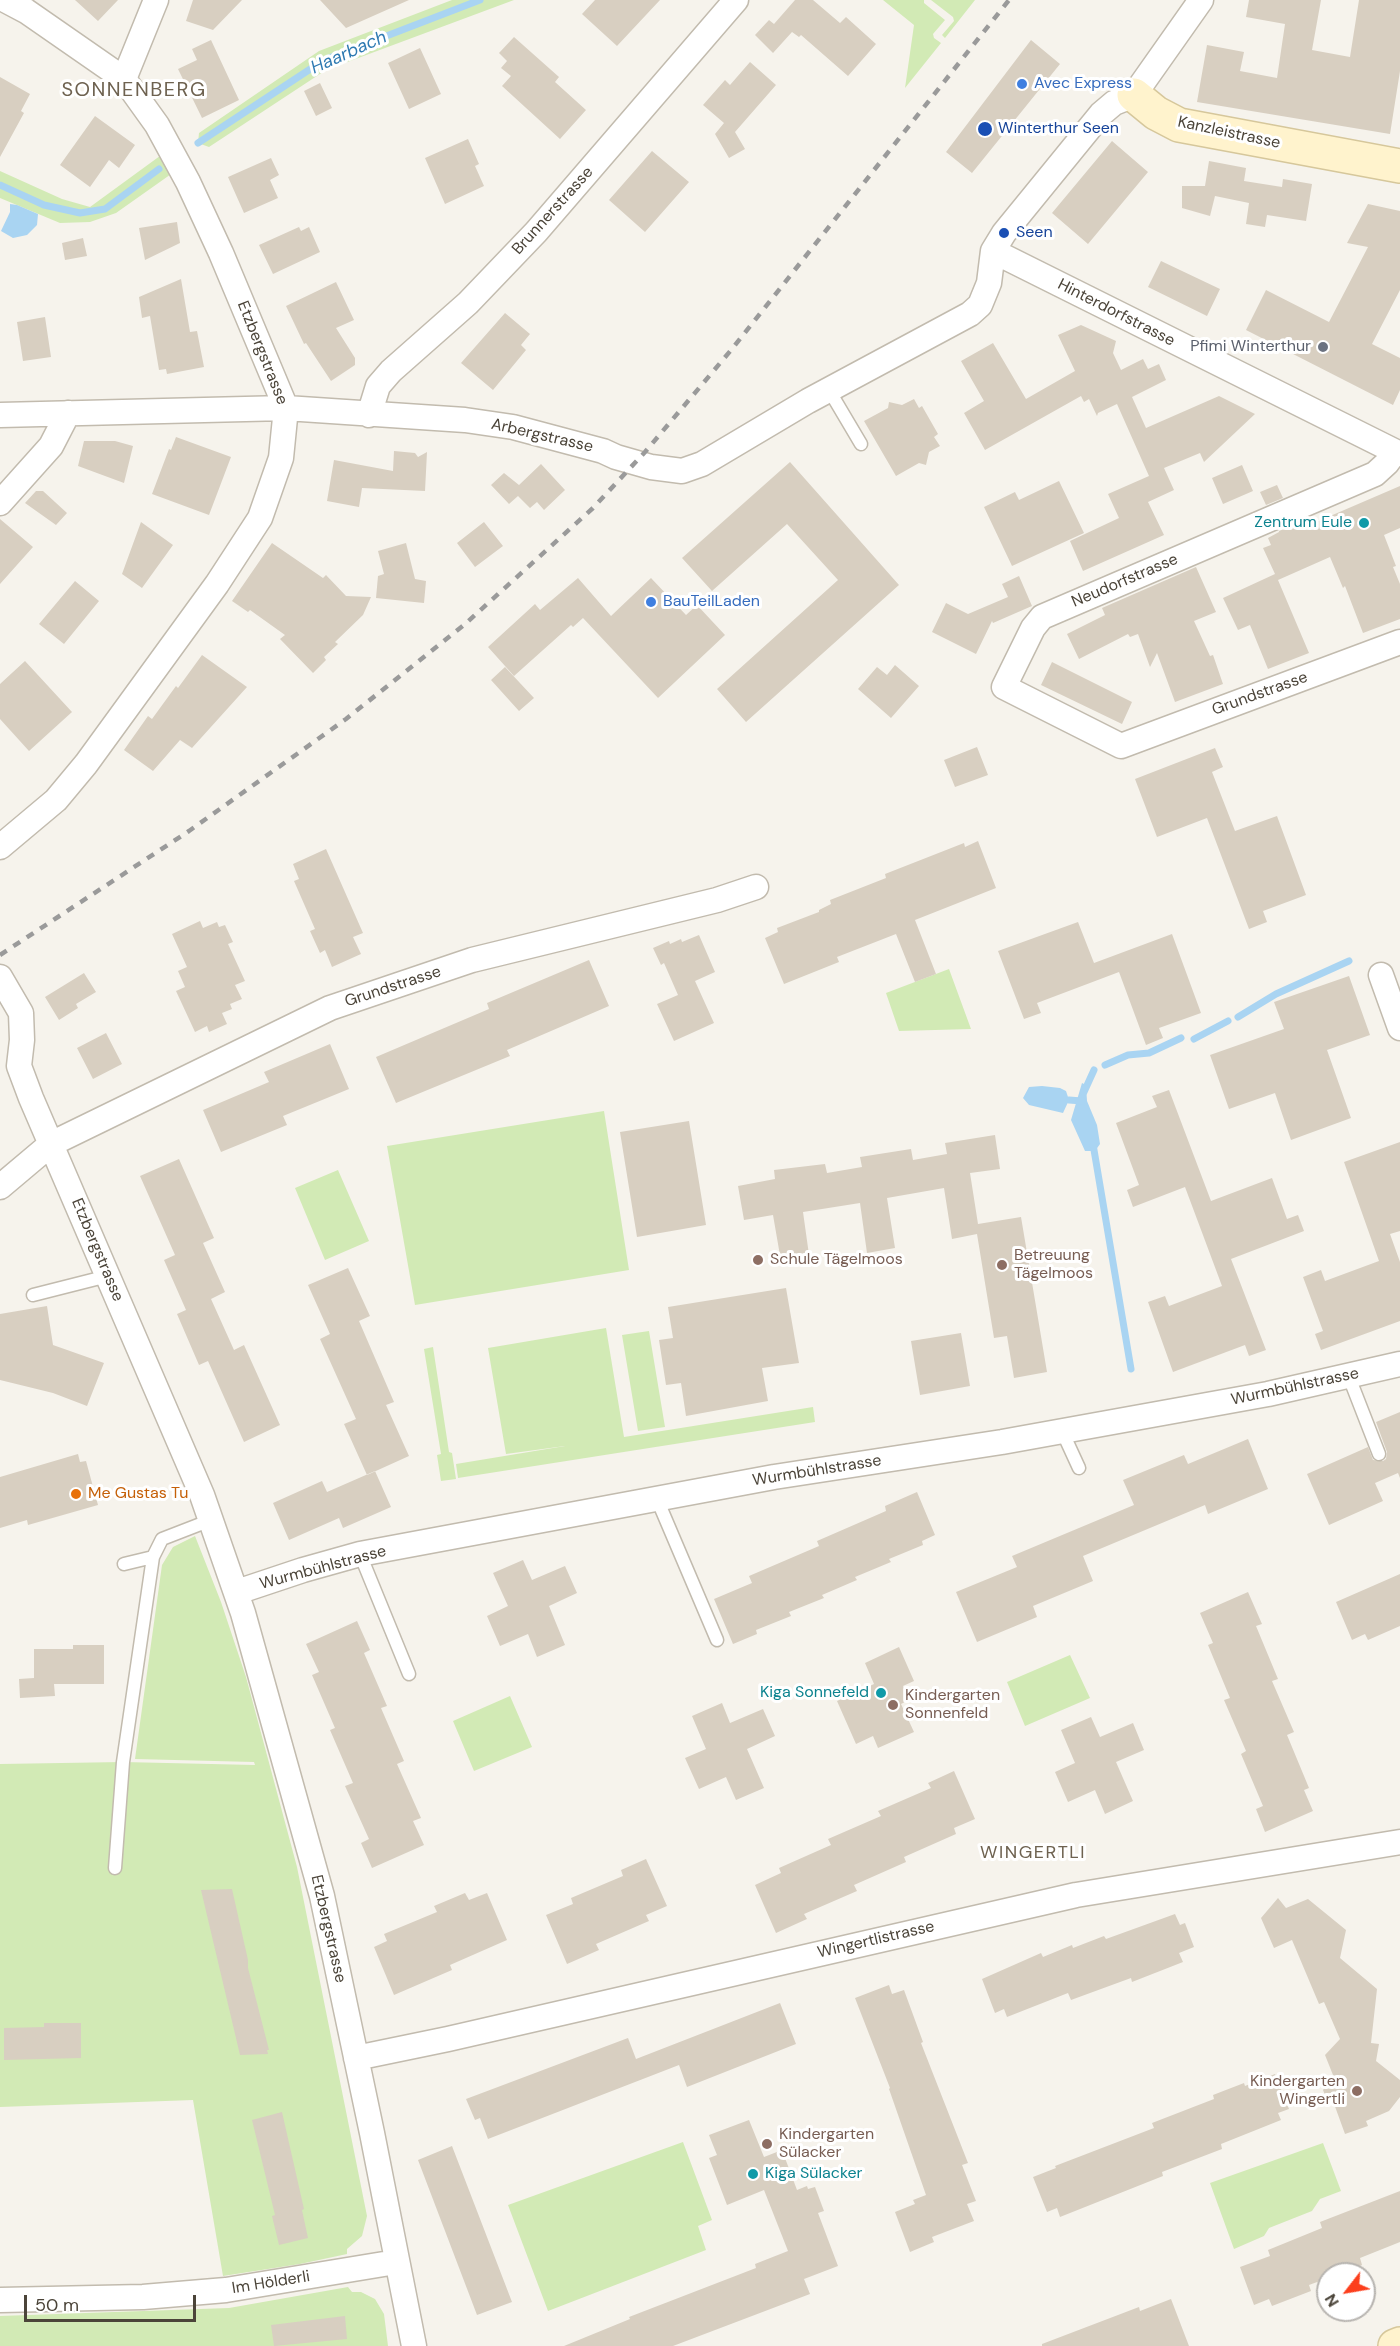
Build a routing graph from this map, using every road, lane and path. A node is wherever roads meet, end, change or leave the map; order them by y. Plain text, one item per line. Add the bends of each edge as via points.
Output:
1 (5, 0) edge
2 (156, 0) edge
3 (736, 0) edge
4 (1201, 0) edge
5 (124, 79) junction
6 (1134, 95) junction
7 (1400, 166) edge
8 (993, 251) junction
9 (829, 390) junction
10 (286, 408) junction
11 (68, 413) junction
12 (0, 415) edge
13 (369, 415) junction
14 (861, 444) dead end
15 (1397, 453) edge
16 (0, 503) edge
17 (1400, 642) edge
18 (1121, 746) joint
19 (0, 847) edge
20 (756, 887) dead end
21 (1381, 975) dead end
22 (0, 977) edge
23 (1400, 1028) edge
24 (51, 1144) junction
25 (0, 1187) edge
26 (108, 1276) junction
27 (33, 1294) dead end
28 (1400, 1364) edge
29 (1349, 1377) junction
30 (1062, 1431) junction
31 (1379, 1454) dead end
32 (1079, 1468) dead end
33 (657, 1499) junction
34 (211, 1520) junction
35 (360, 1554) junction
36 (153, 1557) junction
37 (124, 1564) dead end
38 (237, 1592) junction
39 (717, 1640) dead end
40 (409, 1674) dead end
41 (1400, 1842) edge
42 (115, 1868) dead end
43 (356, 2058) junction
44 (396, 2262) junction
45 (0, 2300) edge
46 (1400, 2344) edge
47 (414, 2346) edge
48 (1395, 2346) edge

1 - 5 street, Etzbergstrasse
2 - 5 street
3 - 13 street, Brunnerstrasse via 536,232 468,303 391,371 378,386
4 - 6 street
5 - 10 street, Etzbergstrasse via 157,125 188,183
6 - 7 street, Kanzleistrasse via 1179,125
6 - 8 street via 1114,103 1101,114
8 - 9 street, Arbergstrasse via 989,284 980,305 960,320
8 - 15 street, Hinterdorfstrasse
9 - 13 street, Arbergstrasse via 702,464 682,471 651,467 513,427
9 - 14 lane
10 - 11 street, Arbergstrasse
10 - 13 street, Arbergstrasse
10 - 19 street, Etzbergstrasse via 281,458 260,518 236,556 86,764 56,800
11 - 12 street, Arbergstrasse
11 - 16 street via 51,446
15 - 18 street, Neudorfstrasse via 1375,474 1042,617 1004,687
17 - 18 street, Grundstrasse
20 - 24 street, Grundstrasse via 472,960 330,1008
21 - 23 street
22 - 24 street, Etzbergstrasse via 21,1013 19,1066
24 - 25 street, Grundstrasse
24 - 26 street, Etzbergstrasse
26 - 27 lane
26 - 34 street, Etzbergstrasse
28 - 29 street, Wurmbühlstrasse
29 - 30 street, Wurmbühlstrasse
29 - 31 lane
30 - 32 lane
30 - 33 street, Wurmbühlstrasse
33 - 35 street, Wurmbühlstrasse
33 - 39 lane
34 - 36 lane via 162,1539
34 - 38 street, Etzbergstrasse
35 - 38 street, Wurmbühlstrasse
35 - 40 lane
36 - 37 lane
36 - 42 lane via 123,1762
38 - 43 street, Etzbergstrasse via 321,1896
41 - 43 street, Wingertlistrasse via 1076,1895
43 - 44 street, Etzbergstrasse
44 - 45 street, Im Hölderli via 226,2290 142,2297
44 - 47 street, Etzbergstrasse
46 - 48 street

